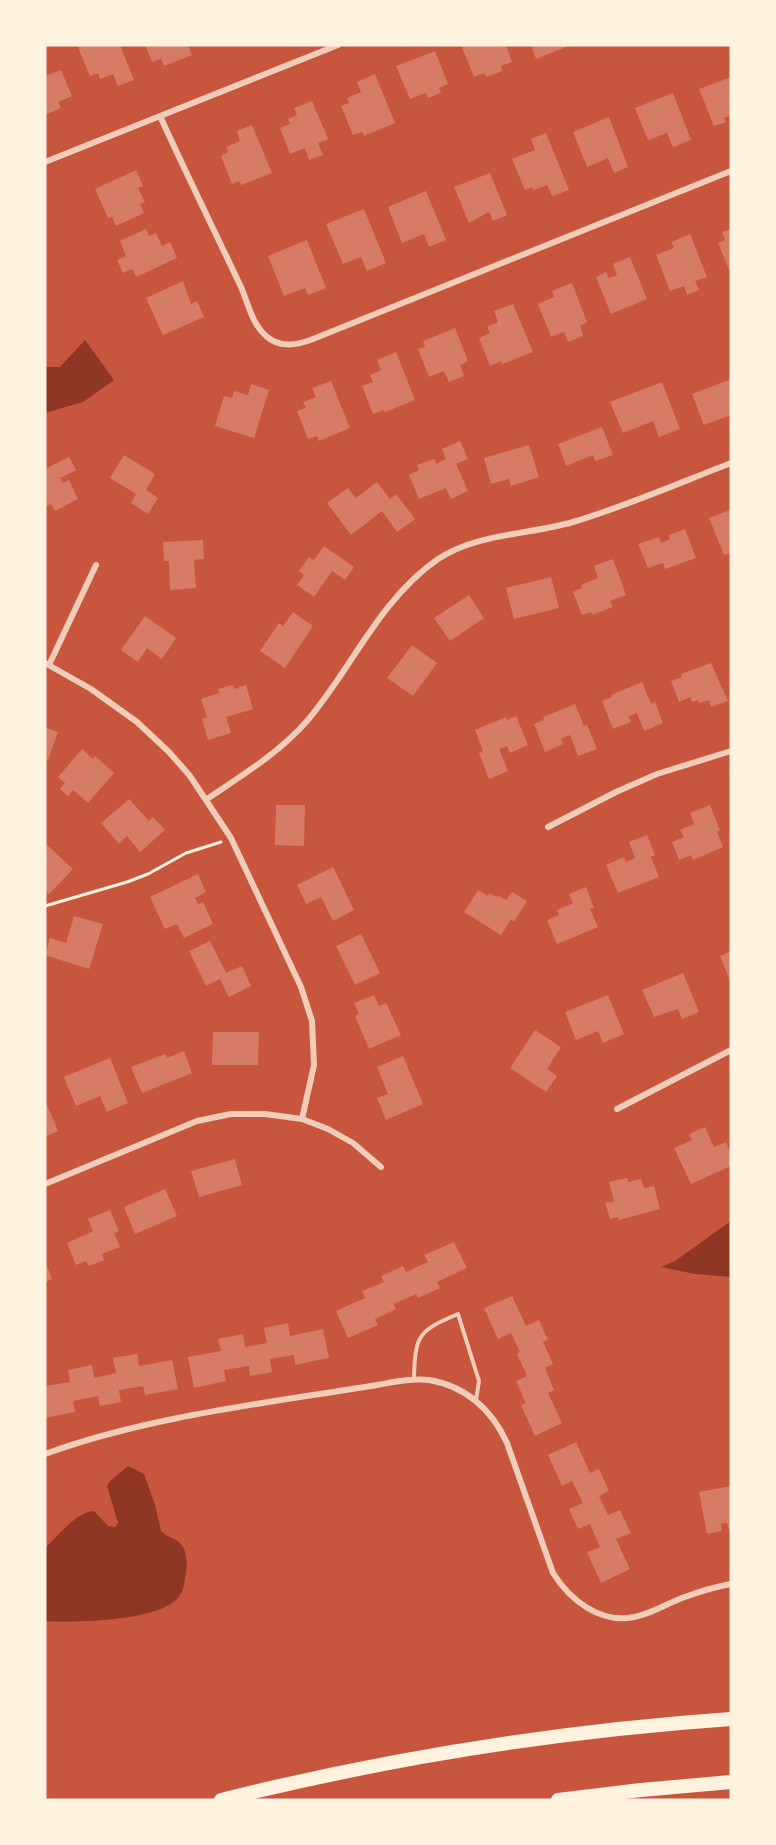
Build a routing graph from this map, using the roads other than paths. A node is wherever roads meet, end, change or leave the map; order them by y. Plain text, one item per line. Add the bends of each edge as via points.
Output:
1 (338, 45) edge
2 (160, 116) junction
3 (45, 162) edge
4 (731, 171) edge
5 (731, 463) edge
6 (96, 565) dead end
7 (47, 664) edge
8 (731, 752) edge
9 (207, 799) junction
10 (548, 827) dead end
11 (731, 1050) edge
12 (616, 1109) dead end
13 (302, 1119) junction
14 (381, 1167) dead end
15 (45, 1184) edge
16 (414, 1380) junction
17 (476, 1400) junction
18 (45, 1454) edge
19 (731, 1584) edge
20 (731, 1719) edge
21 (731, 1782) edge
22 (221, 1800) edge
23 (558, 1800) edge

1 - 2 street
2 - 3 street
2 - 4 street via 259,328 267,337 288,345 313,339
5 - 9 street via 574,522 476,543 440,558 390,603 306,722 264,759
6 - 7 street
7 - 9 street via 137,722 169,752
8 - 10 street via 657,774
9 - 13 street via 231,838 302,987 312,1021 314,1065
11 - 12 street
13 - 14 street via 353,1143
13 - 15 street via 231,1114 197,1121
16 - 17 street via 444,1384
16 - 17 lane via 417,1342 428,1328 458,1314 479,1381
16 - 18 street via 194,1416 93,1438
17 - 19 street via 499,1425 553,1574 573,1599 597,1612 633,1618 680,1598
20 - 22 highway via 616,1729 467,1750 324,1776
21 - 23 highway

